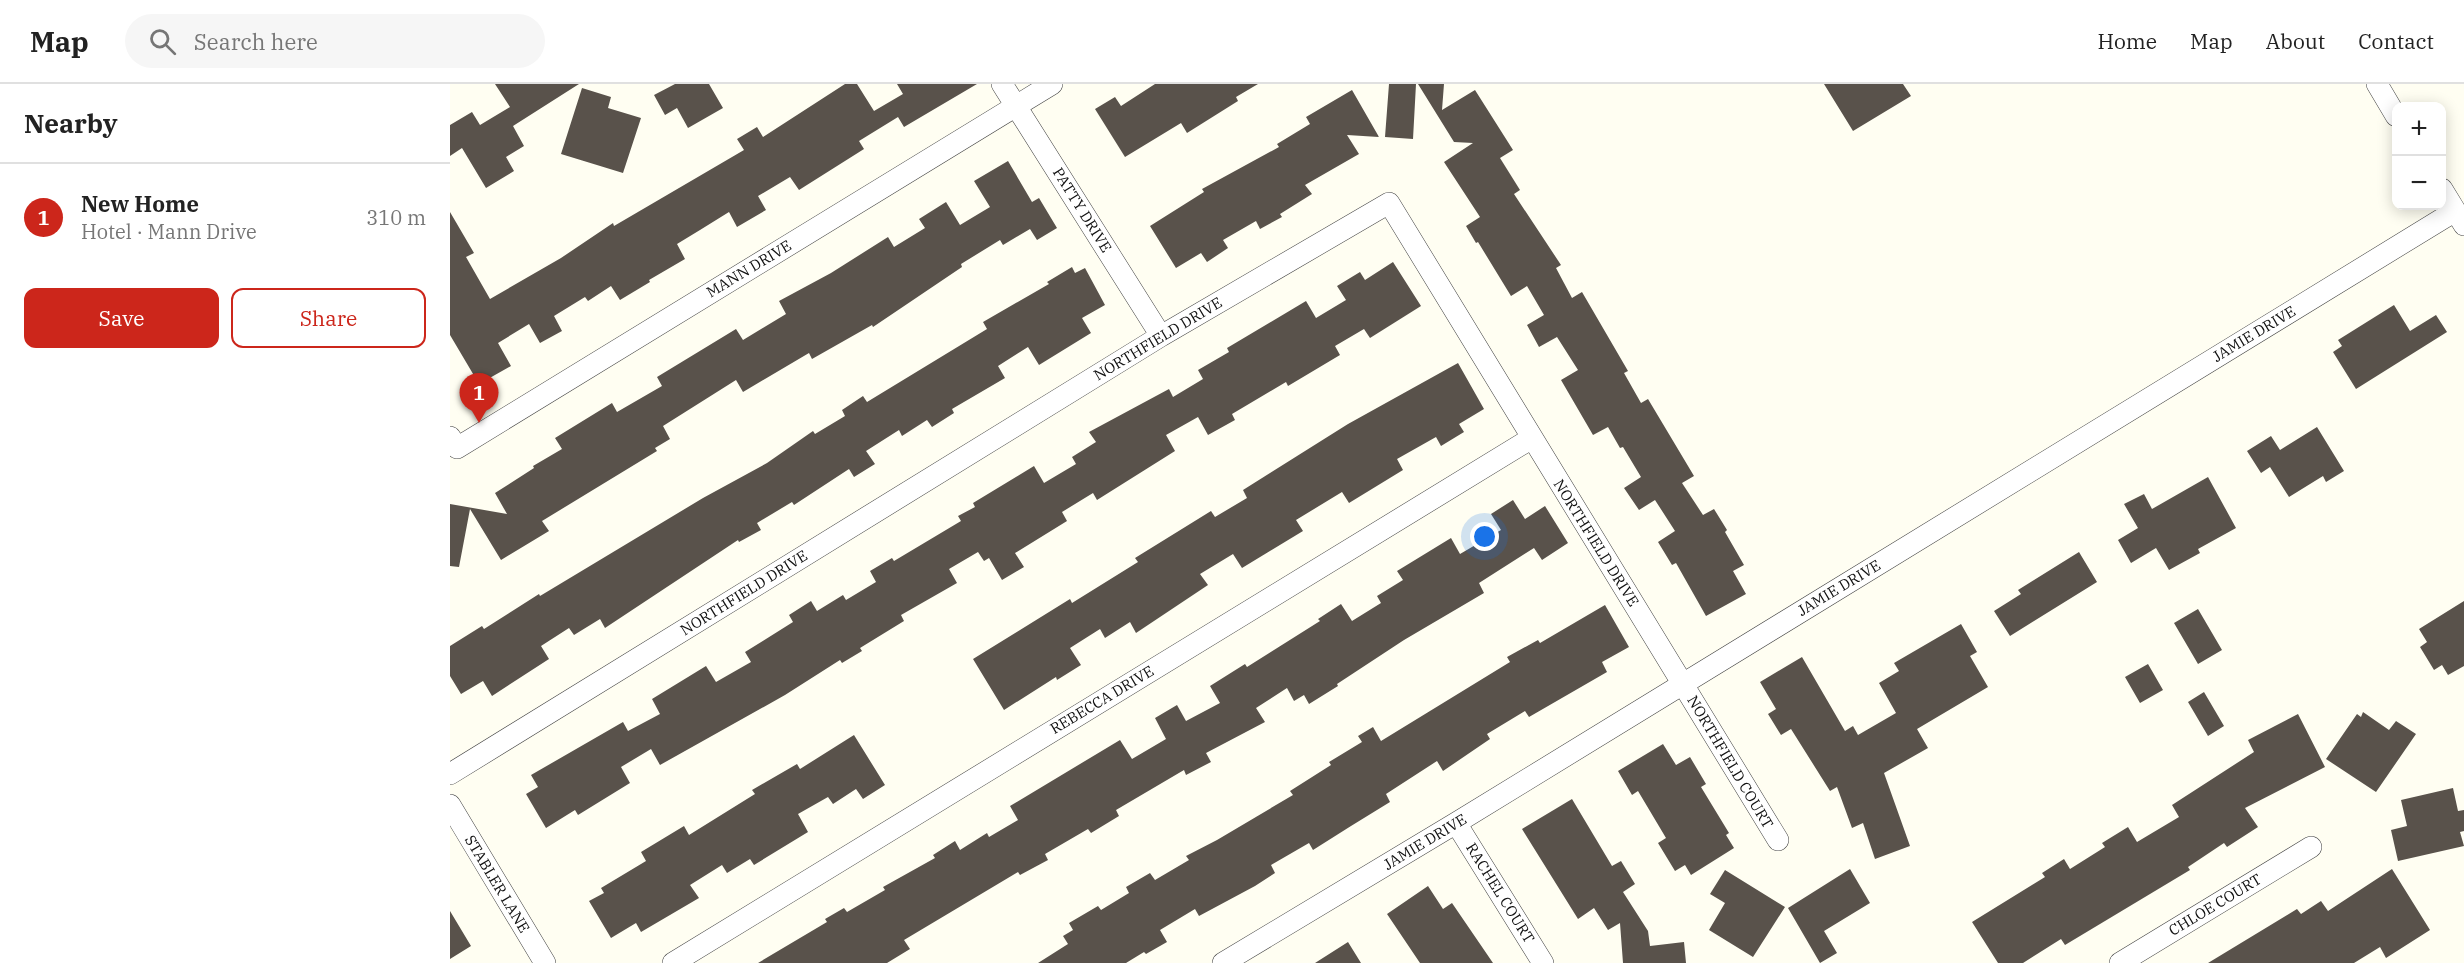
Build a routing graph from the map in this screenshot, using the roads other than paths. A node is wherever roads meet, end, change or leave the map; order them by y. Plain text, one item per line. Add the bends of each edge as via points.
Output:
1 (1002, 84) edge
2 (1053, 84) edge
3 (2377, 84) edge
4 (1016, 106) junction
5 (2392, 108) edge
6 (2446, 196) edge
7 (2459, 218) edge
8 (1161, 336) junction
9 (450, 437) edge
10 (1532, 438) junction
11 (1683, 684) junction
12 (450, 774) edge
13 (450, 805) edge
14 (1456, 823) junction
15 (1778, 840) dead end
16 (2311, 847) dead end
17 (545, 963) edge
18 (673, 963) edge
19 (1222, 963) edge
20 (1543, 963) edge
21 (2120, 963) edge

1 - 4 street, PATTY DRIVE
2 - 4 street, MANN DRIVE
3 - 5 street
4 - 8 street, PATTY DRIVE
4 - 9 street, MANN DRIVE via 457,448
6 - 7 street
7 - 11 street, JAMIE DRIVE
8 - 10 street, NORTHFIELD DRIVE via 1389,203
8 - 12 street, NORTHFIELD DRIVE
10 - 11 street, NORTHFIELD DRIVE
10 - 18 street, REBECCA DRIVE
11 - 14 street, JAMIE DRIVE
11 - 15 street, NORTHFIELD COURT
13 - 17 street, STABLER LANE
14 - 19 street, JAMIE DRIVE
14 - 20 street, RACHEL COURT
16 - 21 street, CHLOE COURT

